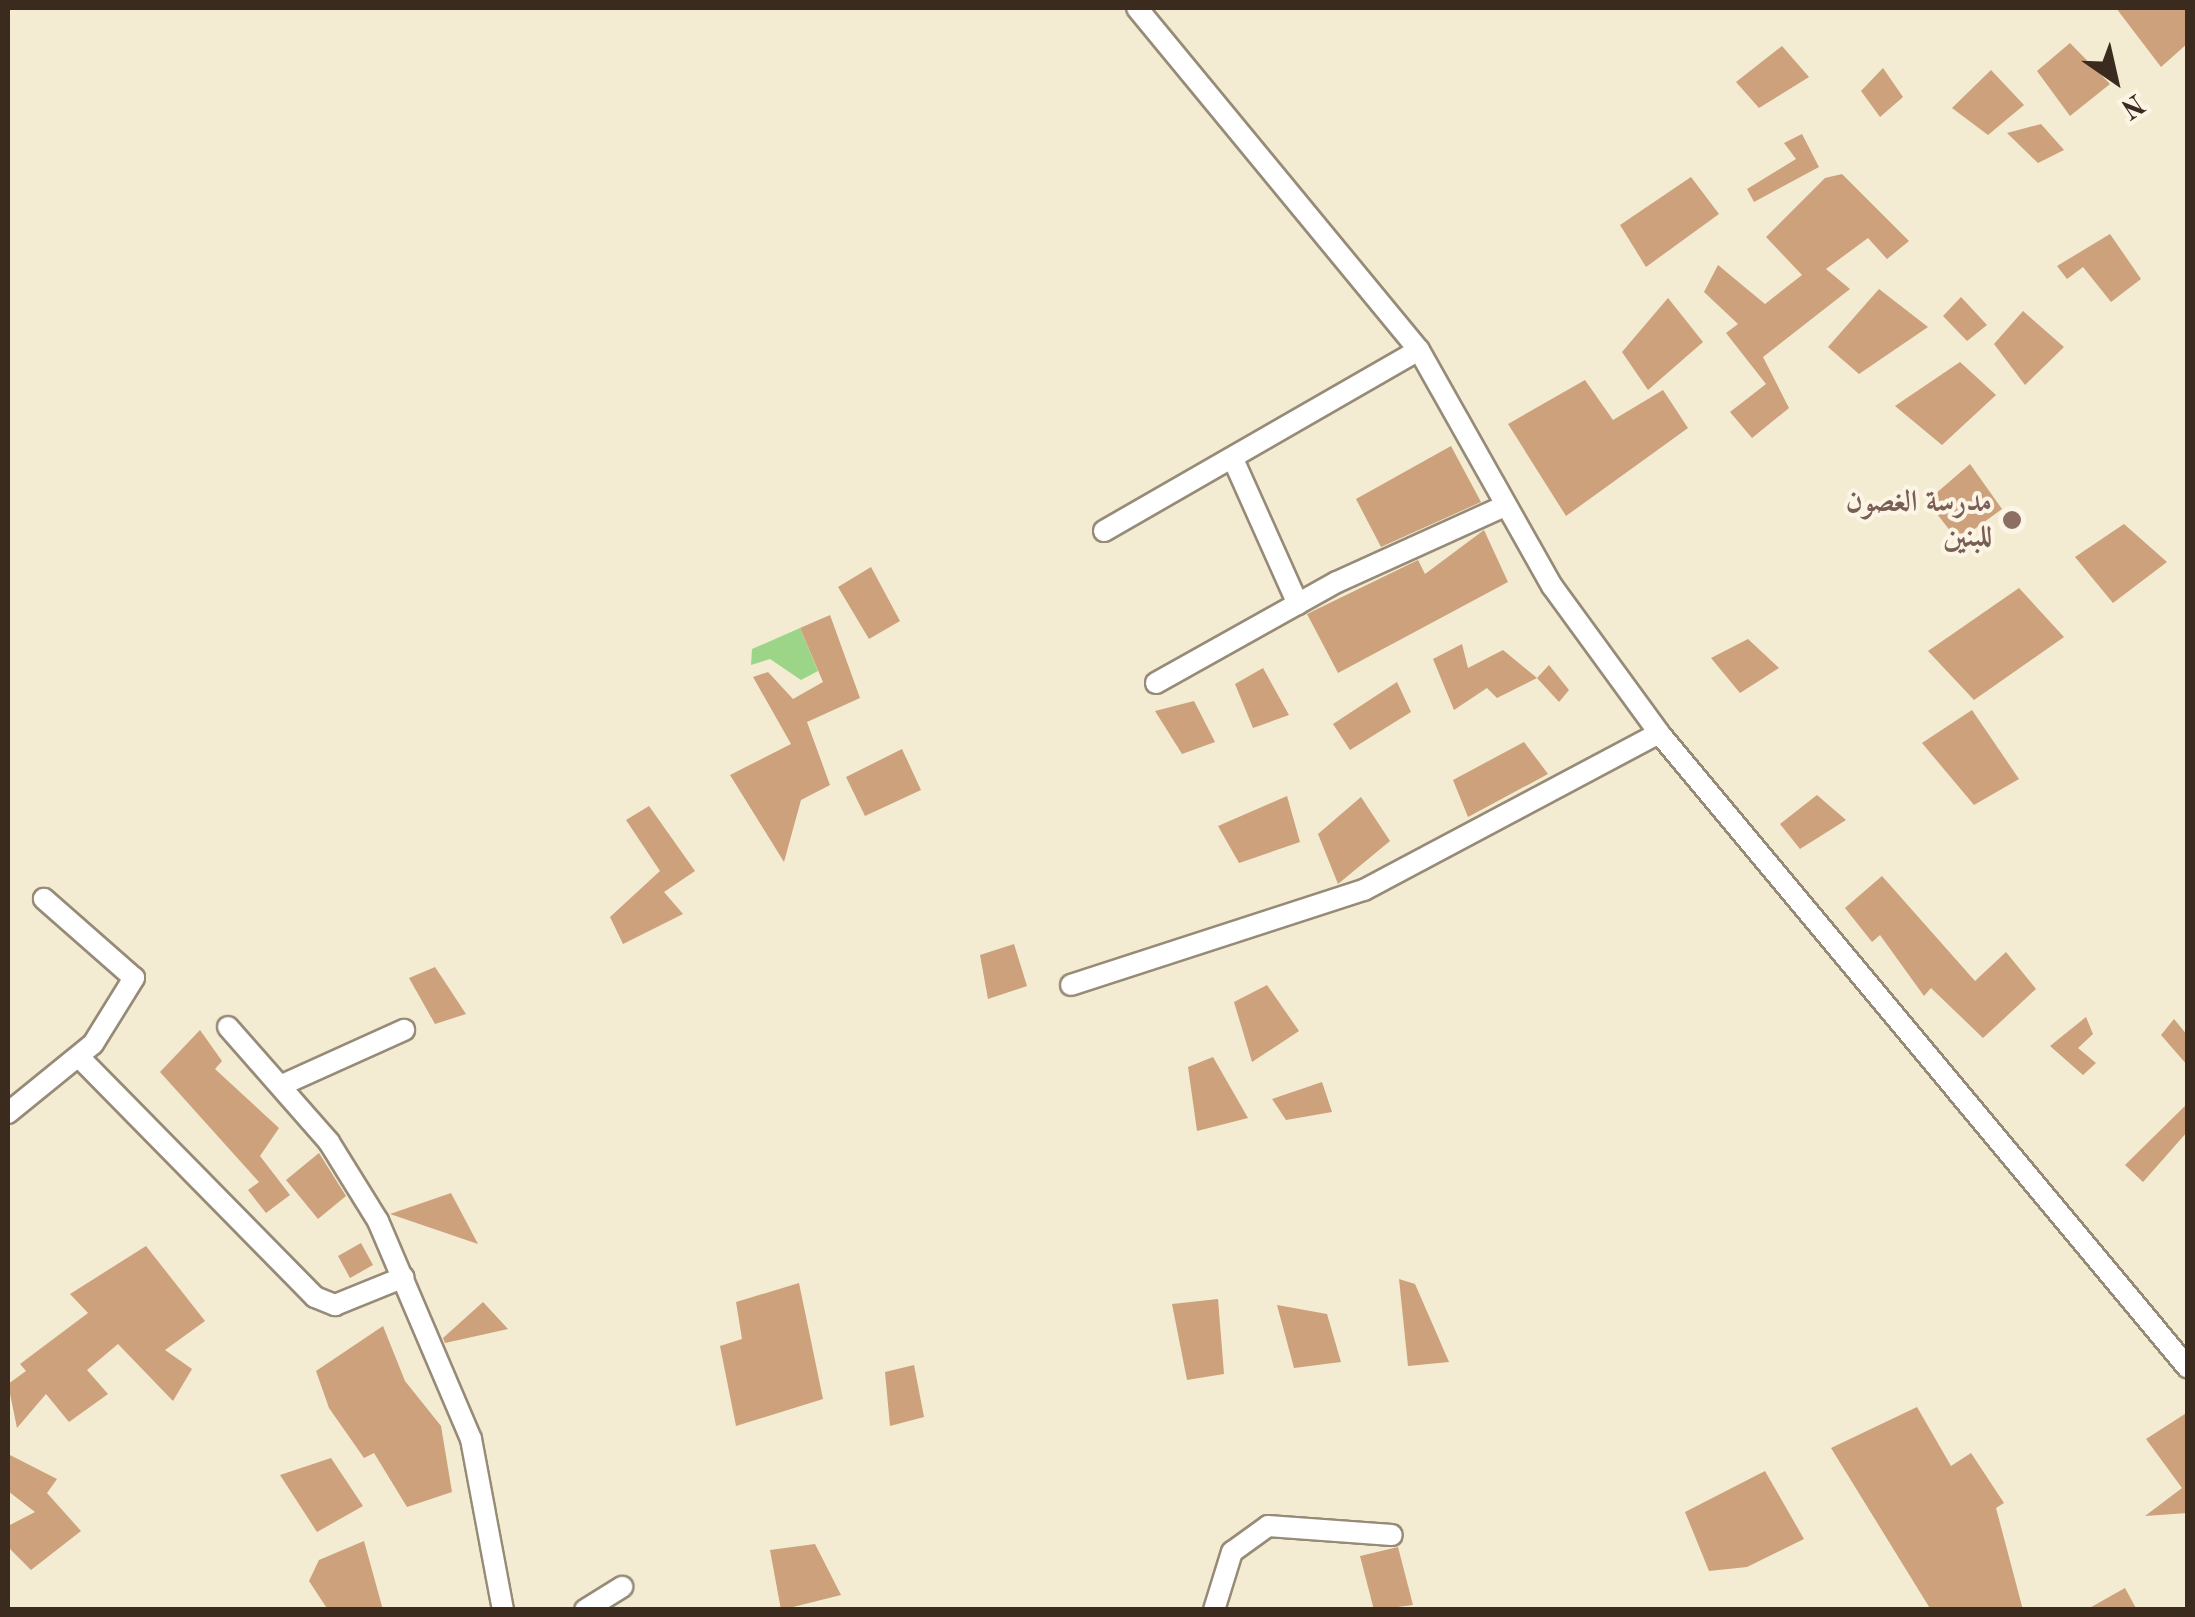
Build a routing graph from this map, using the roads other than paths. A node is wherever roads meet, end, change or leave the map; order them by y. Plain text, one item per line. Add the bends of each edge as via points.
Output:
1 (1137, 8) edge
2 (1419, 350) junction
3 (1234, 458) junction
4 (1502, 507) junction
5 (1104, 531) dead end
6 (1298, 604) junction
7 (1156, 683) dead end
8 (1659, 734) junction
9 (44, 900) dead end
10 (1071, 984) dead end
11 (228, 1027) dead end
12 (404, 1030) dead end
13 (79, 1057) junction
14 (282, 1084) junction
15 (8, 1113) edge
16 (404, 1276) junction
17 (2188, 1368) edge
18 (1392, 1535) dead end
19 (622, 1588) dead end
20 (502, 1610) edge
21 (585, 1610) edge
22 (1214, 1610) edge

1 - 2 street
2 - 3 street
2 - 4 street
3 - 5 street
3 - 6 street
4 - 6 street
4 - 8 street
6 - 7 street
8 - 10 street via 1364,890
8 - 17 street
9 - 13 street via 134,978
11 - 14 street
12 - 14 street
13 - 15 street
13 - 16 street via 315,1297 335,1306
14 - 16 street via 362,1191
16 - 20 street via 471,1439
18 - 22 street via 1268,1526 1232,1552
19 - 21 street

